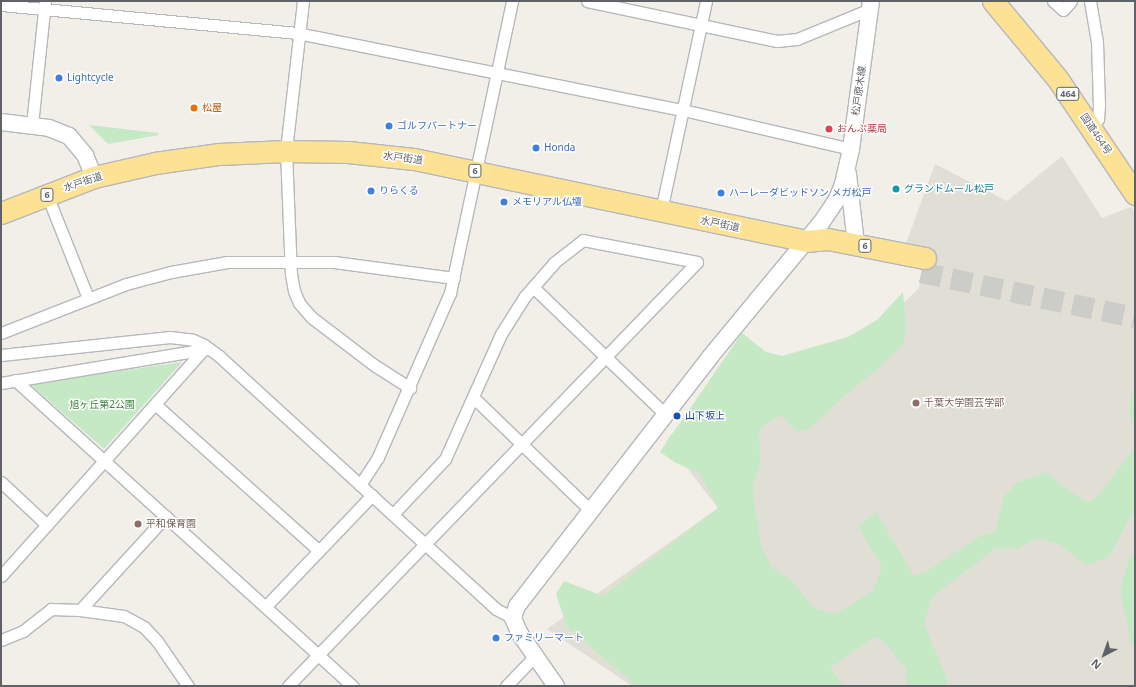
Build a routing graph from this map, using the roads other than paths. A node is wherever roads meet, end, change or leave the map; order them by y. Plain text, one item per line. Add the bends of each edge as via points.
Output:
1 (303, 1) edge
2 (512, 1) edge
3 (587, 1) edge
4 (706, 1) edge
5 (993, 1) edge
6 (1053, 1) edge
7 (1071, 1) edge
8 (1090, 1) edge
9 (612, 4) edge
10 (1, 5) edge
11 (45, 5) edge
12 (870, 5) edge
13 (700, 24) junction
14 (297, 33) junction
15 (496, 74) junction
16 (683, 110) junction
17 (1, 122) edge
18 (32, 125) junction
19 (1092, 128) junction
20 (851, 149) junction
21 (286, 151) junction
22 (847, 170) junction
23 (476, 171) junction
24 (94, 177) junction
25 (1135, 194) edge
26 (47, 195) junction
27 (661, 211) junction
28 (1, 213) edge
29 (806, 241) junction
30 (856, 244) junction
31 (290, 260) junction
32 (454, 278) junction
33 (533, 287) junction
34 (88, 298) junction
35 (1, 333) edge
36 (206, 348) junction
37 (1, 356) edge
38 (605, 358) junction
39 (15, 380) junction
40 (1, 383) edge
41 (410, 388) junction
42 (474, 398) junction
43 (156, 405) junction
44 (666, 414) junction
45 (520, 444) junction
46 (104, 462) junction
47 (1, 482) edge
48 (360, 485) junction
49 (372, 495) junction
50 (591, 511) junction
51 (393, 514) junction
52 (166, 516) junction
53 (47, 525) junction
54 (425, 544) junction
55 (318, 550) junction
56 (1, 576) edge
57 (267, 606) junction
58 (80, 610) junction
59 (513, 618) junction
60 (1, 640) edge
61 (319, 654) junction
62 (535, 656) junction
63 (188, 686) edge
64 (288, 686) edge
65 (353, 686) edge
66 (506, 686) edge
67 (556, 686) edge

1 - 14 street
2 - 15 street
3 - 9 street
4 - 13 street
5 - 19 highway, 国道464号 / 464 via 1056,78
6 - 7 street via 1063,10
8 - 19 street via 1097,42 1100,105 1098,119
9 - 13 street
10 - 11 street
11 - 14 street
11 - 18 street
12 - 13 street via 797,39 777,41
12 - 20 street, 松戸原木線
13 - 16 street
14 - 15 street
14 - 21 street
15 - 16 street
15 - 23 street
16 - 20 street
16 - 27 street
17 - 18 street
18 - 24 street via 49,128 68,136 85,155
19 - 25 highway, 国道464号 / 464
20 - 22 street, 松戸原木線
21 - 23 highway, 水戸街道 / 6 via 379,155
21 - 24 highway, 水戸街道 / 6 via 189,158
21 - 31 street
22 - 29 street, 松戸原木線 via 837,200
22 - 30 street
23 - 27 highway, 水戸街道 / 6
23 - 32 street
24 - 26 highway, 水戸街道 / 6
26 - 28 highway, 水戸街道 / 6
26 - 34 street
27 - 29 highway, 水戸街道 / 6
29 - 30 highway, 水戸街道 / 6 via 828,238
29 - 30 highway, 水戸街道 / 6 via 822,251 923,265
29 - 44 street, 松戸原木線
31 - 32 street via 350,263
31 - 34 street via 227,262 172,272
31 - 41 street via 294,291 308,314 374,365
32 - 41 street
33 - 38 street
33 - 38 street via 554,263 583,240 697,262
33 - 42 street via 501,334
34 - 35 street
36 - 37 street via 193,340 170,337
36 - 39 street
36 - 43 street
36 - 48 street
38 - 44 street
38 - 45 street
39 - 40 street
39 - 46 street
41 - 48 street via 378,457
42 - 45 street via 516,436
42 - 51 street via 445,459
43 - 46 street
43 - 55 street
44 - 50 street, 松戸原木線
45 - 50 street
45 - 54 street
46 - 52 street
46 - 53 street
47 - 53 street
48 - 49 street
49 - 51 street
49 - 55 street
50 - 59 street, 松戸原木線 via 527,592
51 - 54 street
52 - 57 street
52 - 58 street
53 - 56 street
54 - 59 street via 496,609
54 - 61 street
55 - 57 street
57 - 61 street
58 - 60 street via 51,609 23,631
58 - 63 street via 124,616 144,627 169,656
59 - 62 street
61 - 64 street
61 - 65 street
62 - 66 street
62 - 67 street

